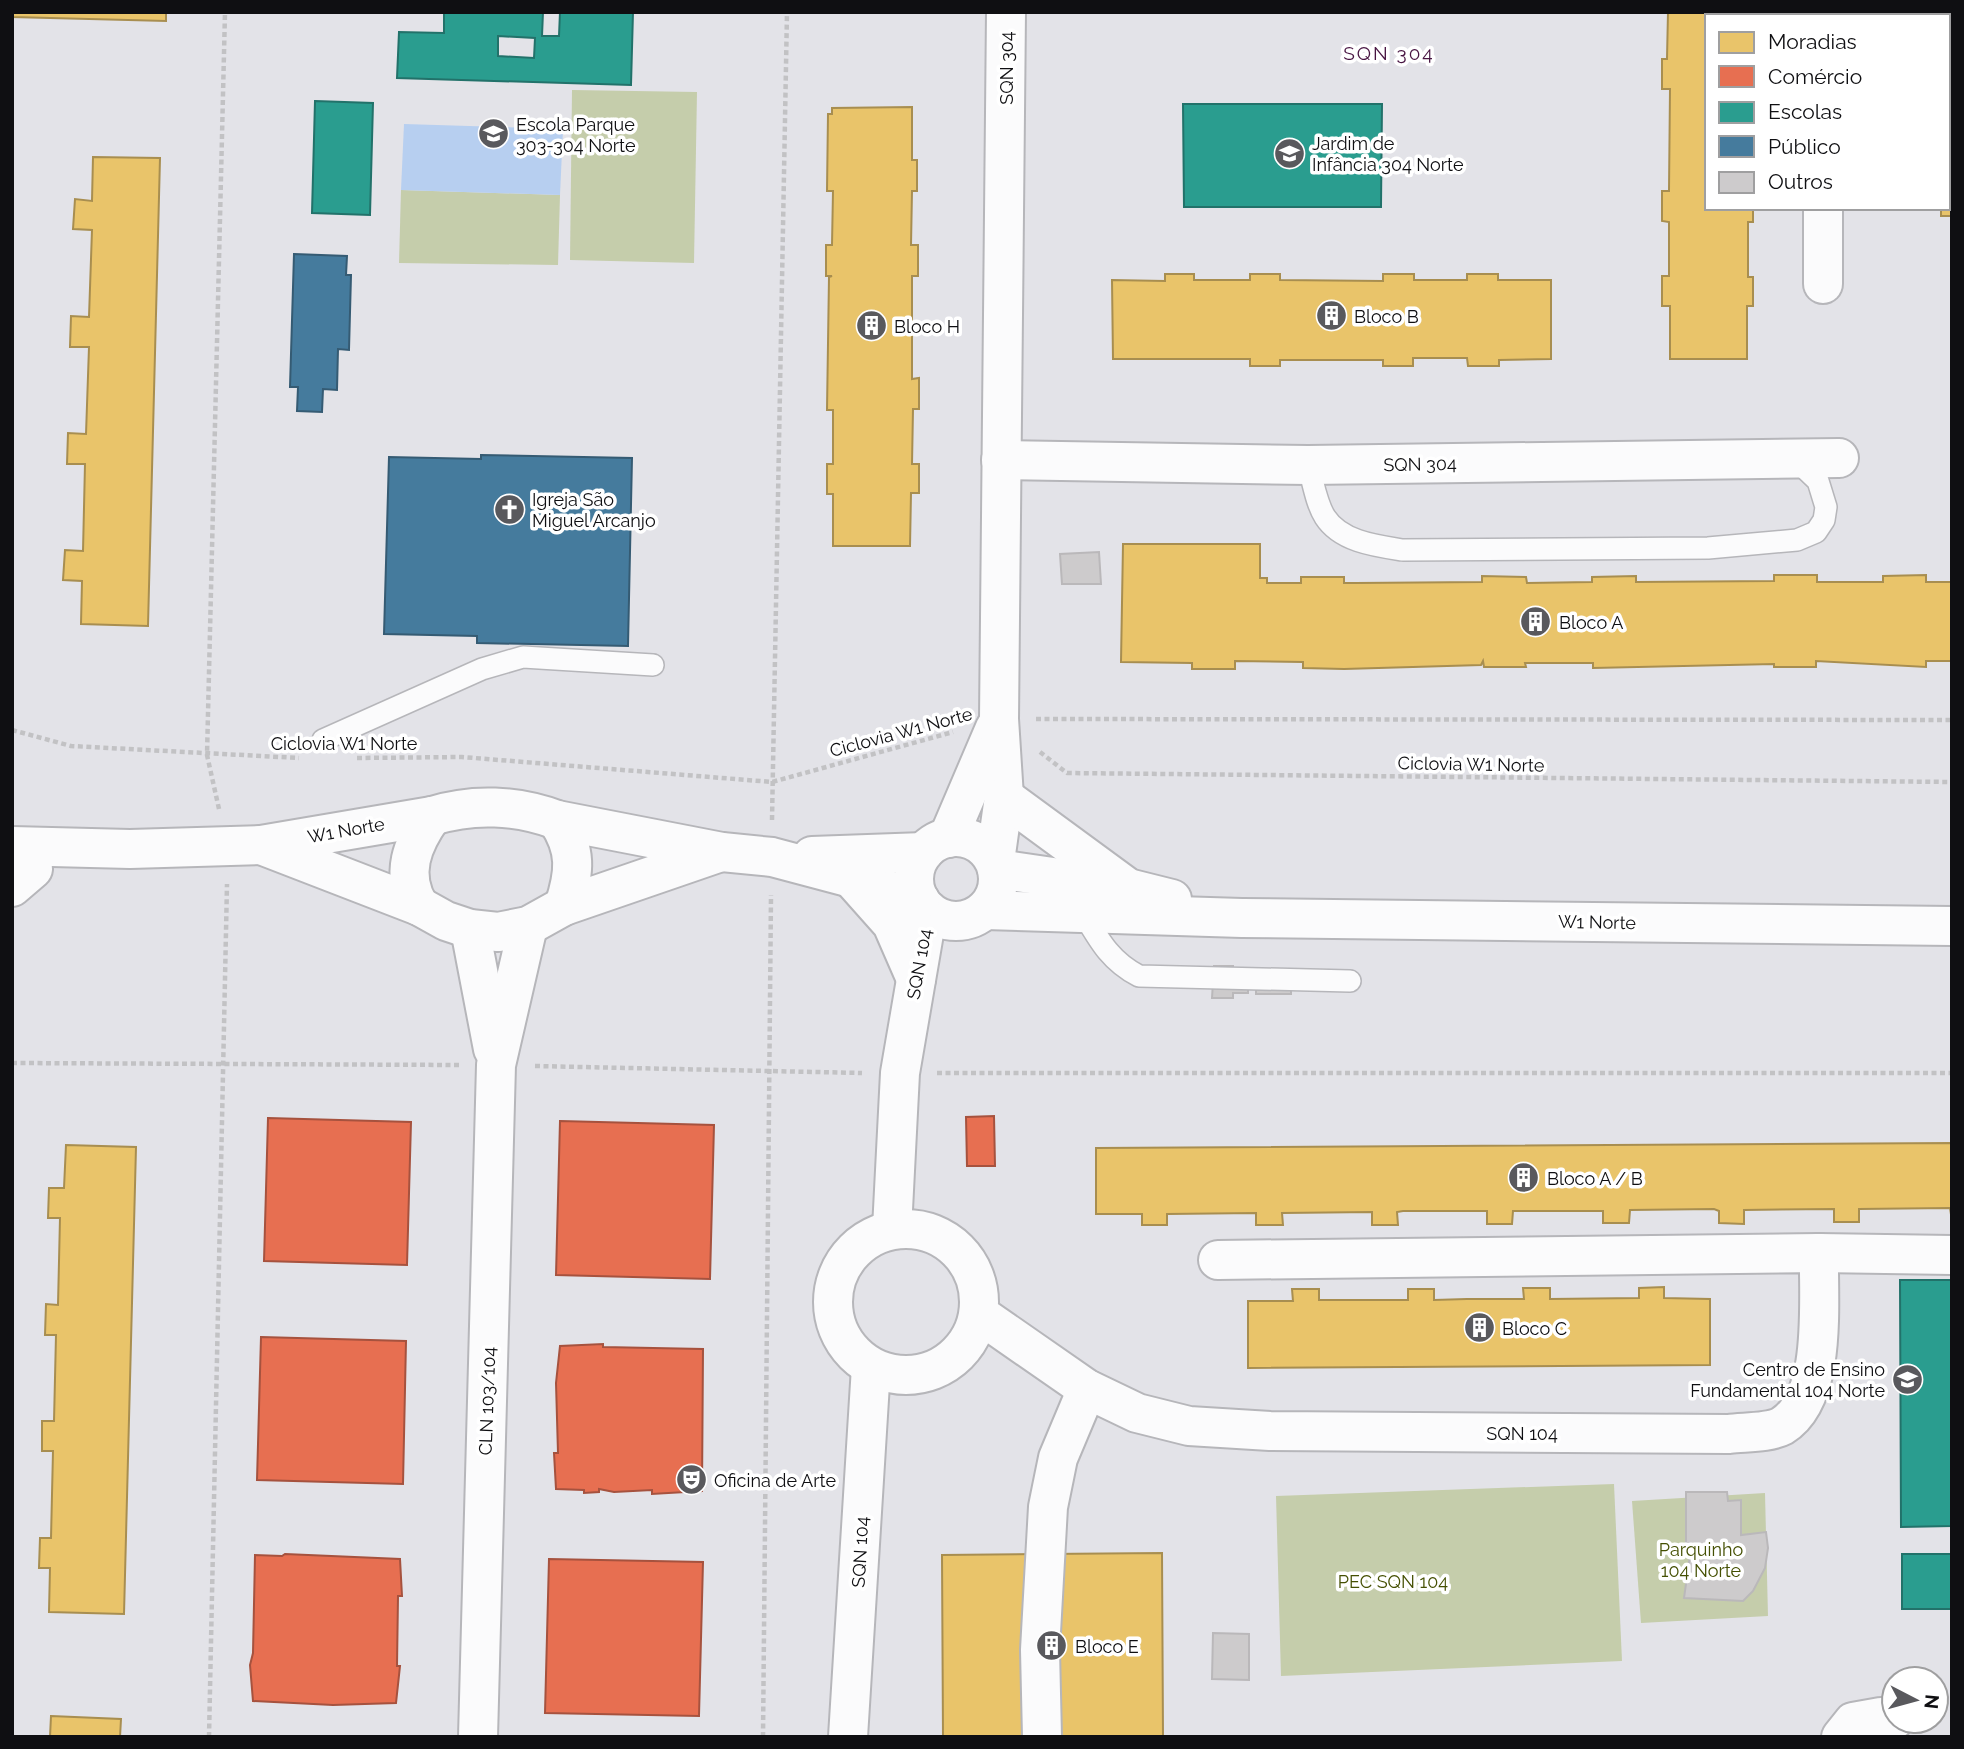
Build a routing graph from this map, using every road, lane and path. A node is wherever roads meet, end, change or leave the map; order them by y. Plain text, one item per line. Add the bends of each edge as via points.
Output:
1 (1006, 12) edge
2 (1823, 210) edge
3 (1823, 284) dead end
4 (1794, 458) junction
5 (1839, 458) dead end
6 (1001, 460) junction
7 (1308, 466) junction
8 (653, 665) dead end
9 (999, 719) junction
10 (1952, 720) edge
11 (12, 730) edge
12 (323, 740) dead end
13 (310, 758) dead end
14 (351, 758) dead end
15 (1952, 782) edge
16 (1004, 797) junction
17 (432, 816) junction
18 (557, 820) junction
19 (261, 845) junction
20 (936, 845) junction
21 (722, 852) junction
22 (772, 858) junction
23 (996, 865) junction
24 (17, 869) edge
25 (850, 878) junction
26 (1128, 888) junction
27 (419, 906) junction
28 (564, 906) junction
29 (946, 910) junction
30 (1083, 913) junction
31 (1242, 918) junction
32 (528, 926) junction
33 (1952, 926) edge
34 (470, 929) junction
35 (916, 979) junction
36 (1350, 981) dead end
37 (910, 1018) junction
38 (12, 1063) edge
39 (496, 1065) junction
40 (900, 1073) junction
41 (1952, 1073) edge
42 (892, 1229) junction
43 (1819, 1254) junction
44 (1952, 1255) edge
45 (1218, 1260) dead end
46 (979, 1314) junction
47 (871, 1367) junction
48 (1087, 1389) junction
49 (1880, 1717) edge
50 (478, 1737) edge
51 (848, 1737) edge
52 (1042, 1737) edge
53 (1841, 1737) edge

1 - 6 street, SQN 304
2 - 3 street
4 - 5 street, SQN 304
4 - 7 street, SQN 304
4 - 7 lane via 1818,481 1824,495 1824,520 1816,532 1797,540 1708,548 1403,550 1368,544 1343,534 1325,518
6 - 7 street, SQN 304
6 - 9 street, SQN 304
8 - 12 lane via 523,657 482,669
9 - 10 path
9 - 14 path, Ciclovia W1 Norte via 772,782 462,757
9 - 15 path, Ciclovia W1 Norte via 1067,774
9 - 16 street, SQN 304
9 - 20 street, SQN 304
11 - 13 path, Ciclovia W1 Norte via 71,747
16 - 23 street, SQN 304
16 - 26 street
17 - 18 street via 474,807 538,813
17 - 19 street, W1 Norte
17 - 27 street via 419,834 409,874 410,889
18 - 21 street, W1 Norte
18 - 28 street via 573,850 574,869
19 - 24 street, W1 Norte via 130,849
19 - 27 street, W1 Norte
20 - 22 street, W1 Norte
20 - 23 street via 976,842
20 - 29 street via 915,876
21 - 22 street, W1 Norte
21 - 28 street, W1 Norte
22 - 25 street, W1 Norte
23 - 26 street, W1 Norte
23 - 29 street via 997,888
25 - 29 street, W1 Norte
25 - 35 street via 892,924
26 - 31 street, W1 Norte
27 - 34 street
28 - 32 street
29 - 30 street, W1 Norte
29 - 35 street, SQN 104
29 - 37 street, SQN 104
30 - 31 street, W1 Norte
30 - 36 lane via 1107,953 1139,976
31 - 33 street, W1 Norte
32 - 34 street via 498,932
32 - 39 street, CLN 103/104
34 - 39 street, CLN 103/104
35 - 37 street, SQN 104
37 - 40 street, SQN 104
38 - 39 path
39 - 40 path
39 - 50 street, CLN 103/104
40 - 41 path
40 - 42 street, SQN 104
42 - 46 street via 923,1230 944,1238 961,1252 973,1270
42 - 47 street via 858,1246 843,1264 835,1286 833,1310 839,1333 853,1353
43 - 44 street
43 - 45 street
43 - 48 street, SQN 104 via 1814,1374 1804,1403 1781,1426 1729,1434 1270,1431 1189,1426 1137,1413
46 - 47 street via 972,1336 958,1355 939,1368 916,1376 893,1375
46 - 48 street, SQN 104
47 - 51 street, SQN 104
48 - 52 street via 1058,1458 1048,1507 1040,1650
49 - 53 street via 1853,1721

